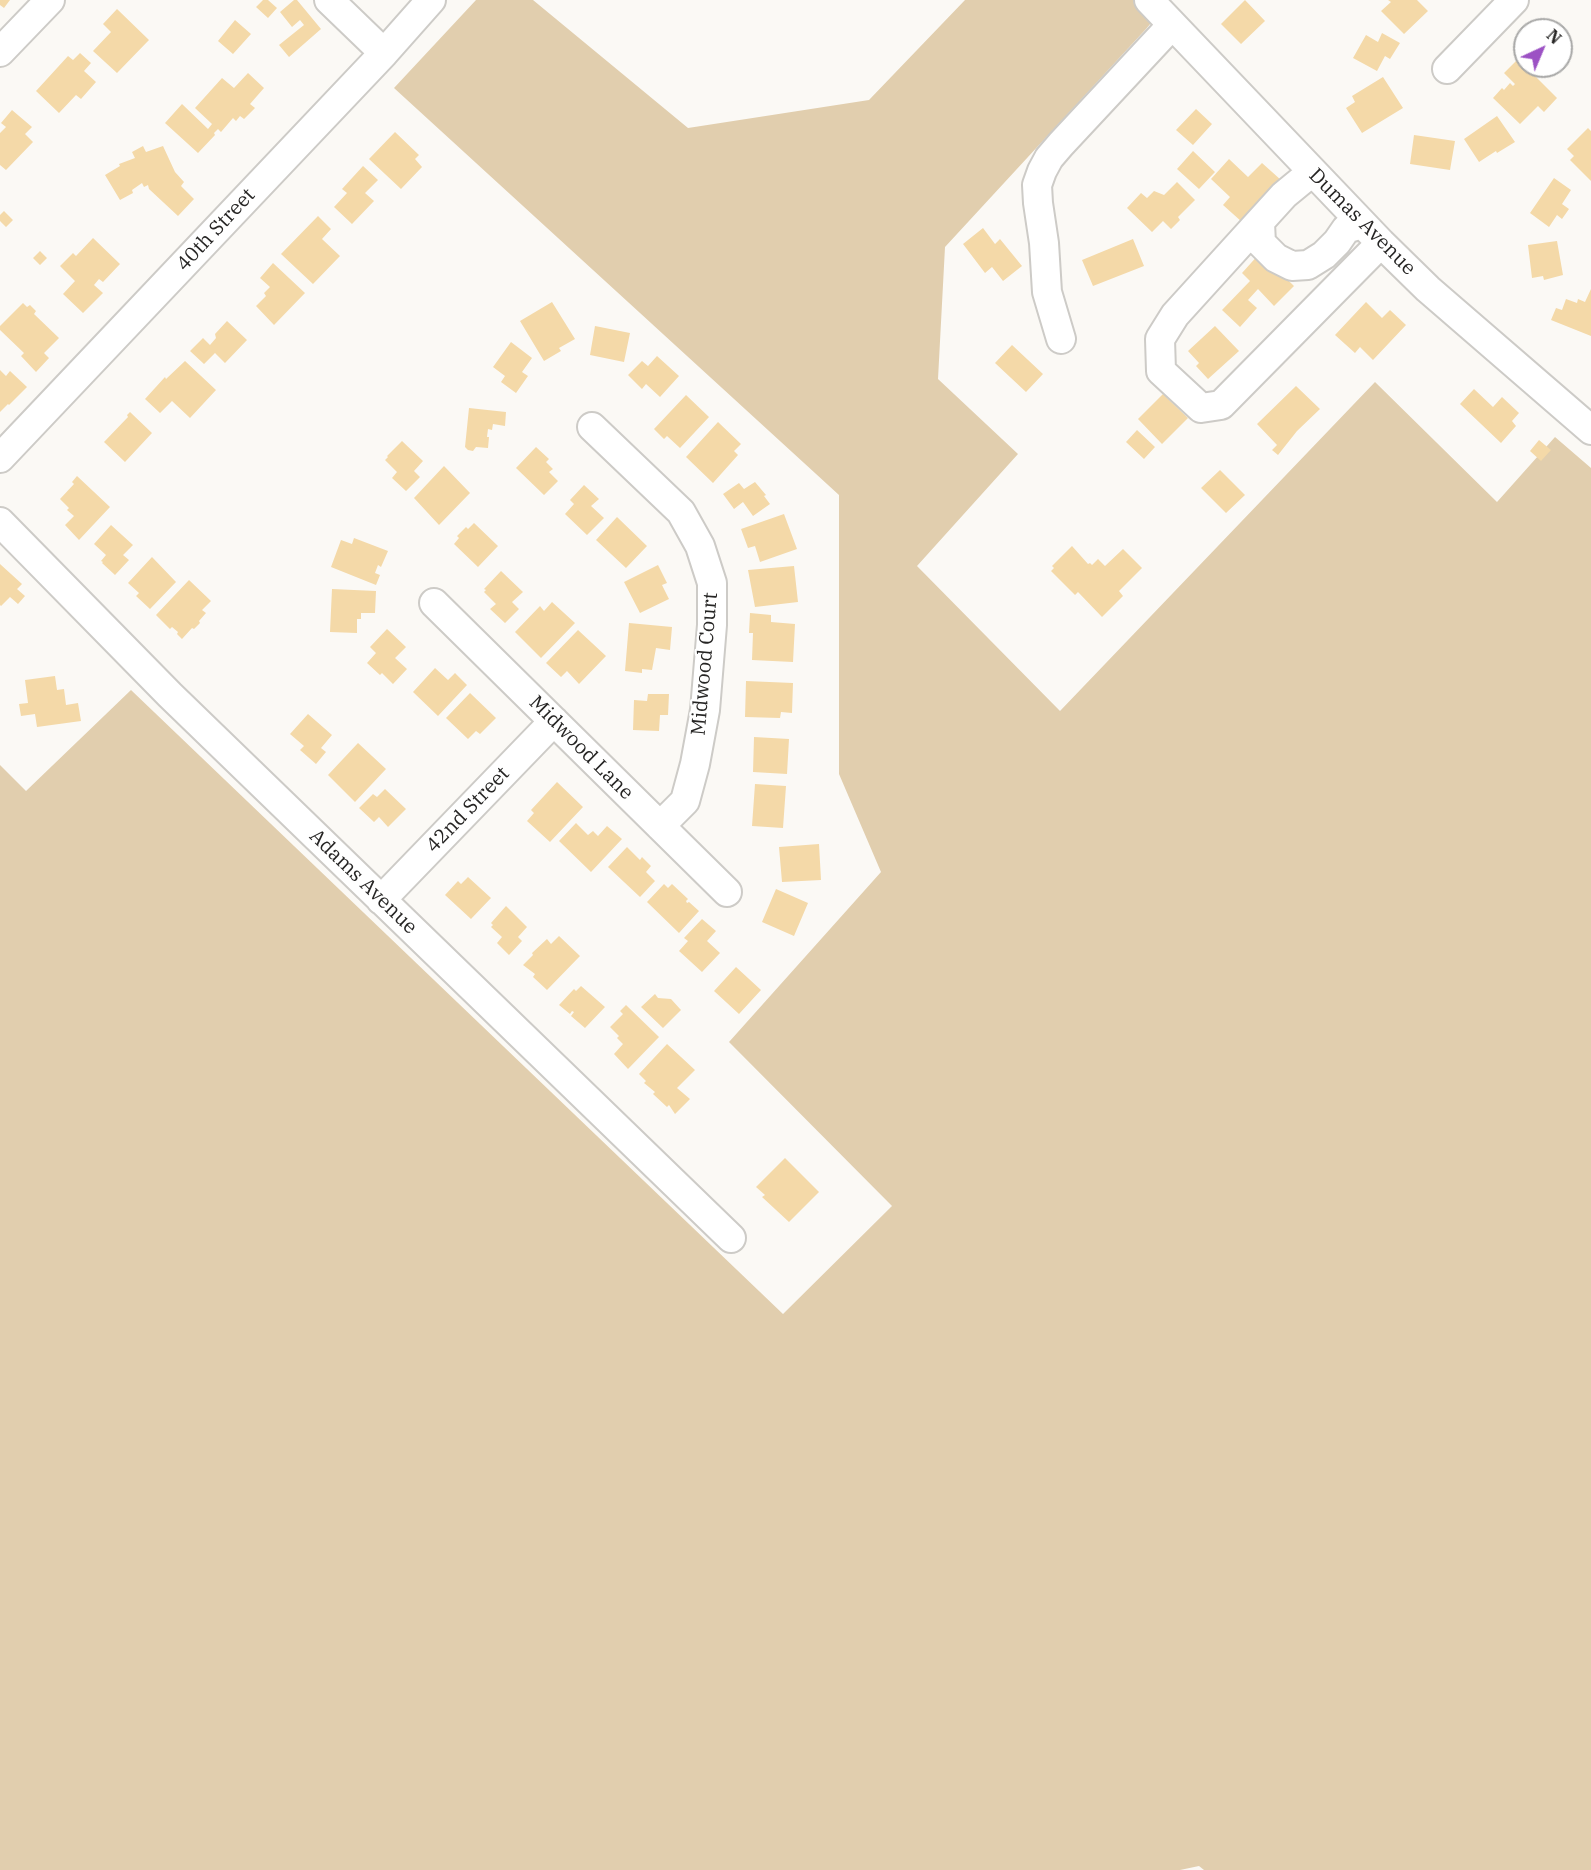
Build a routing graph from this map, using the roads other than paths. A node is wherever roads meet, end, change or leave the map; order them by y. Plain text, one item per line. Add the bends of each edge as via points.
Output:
1 (50, 0) edge
2 (329, 0) edge
3 (431, 0) edge
4 (1149, 0) edge
5 (1514, 0) edge
6 (1172, 25) junction
7 (0, 52) edge
8 (384, 53) junction
9 (1447, 69) dead end
10 (1312, 172) junction
11 (1260, 223) junction
12 (1371, 233) junction
13 (1061, 339) dead end
14 (592, 427) dead end
15 (1591, 430) edge
16 (0, 458) edge
17 (0, 522) edge
18 (434, 603) dead end
19 (554, 721) junction
20 (660, 826) junction
21 (727, 892) dead end
22 (381, 900) junction
23 (731, 1238) dead end

1 - 7 street
2 - 8 street
3 - 8 street, 40th Street
4 - 6 street, Dumas Avenue
5 - 9 street
6 - 10 street, Dumas Avenue
6 - 13 street via 1060,144 1037,185 1047,292
8 - 16 street, 40th Street
10 - 11 street via 1284,195
10 - 12 street, Dumas Avenue
11 - 12 street via 1261,243 1276,258 1292,266 1308,265 1324,255 1346,229
11 - 12 street via 1175,315 1160,339 1161,371 1201,408 1221,405
12 - 15 street, Dumas Avenue
14 - 20 street, Midwood Court via 681,512 700,546 712,583 705,710 695,764 685,801
17 - 22 street, Adams Avenue via 170,695
18 - 19 street, Midwood Lane
19 - 20 street, Midwood Lane
19 - 22 street, 42nd Street
20 - 21 street, Midwood Lane
22 - 23 street, Adams Avenue

